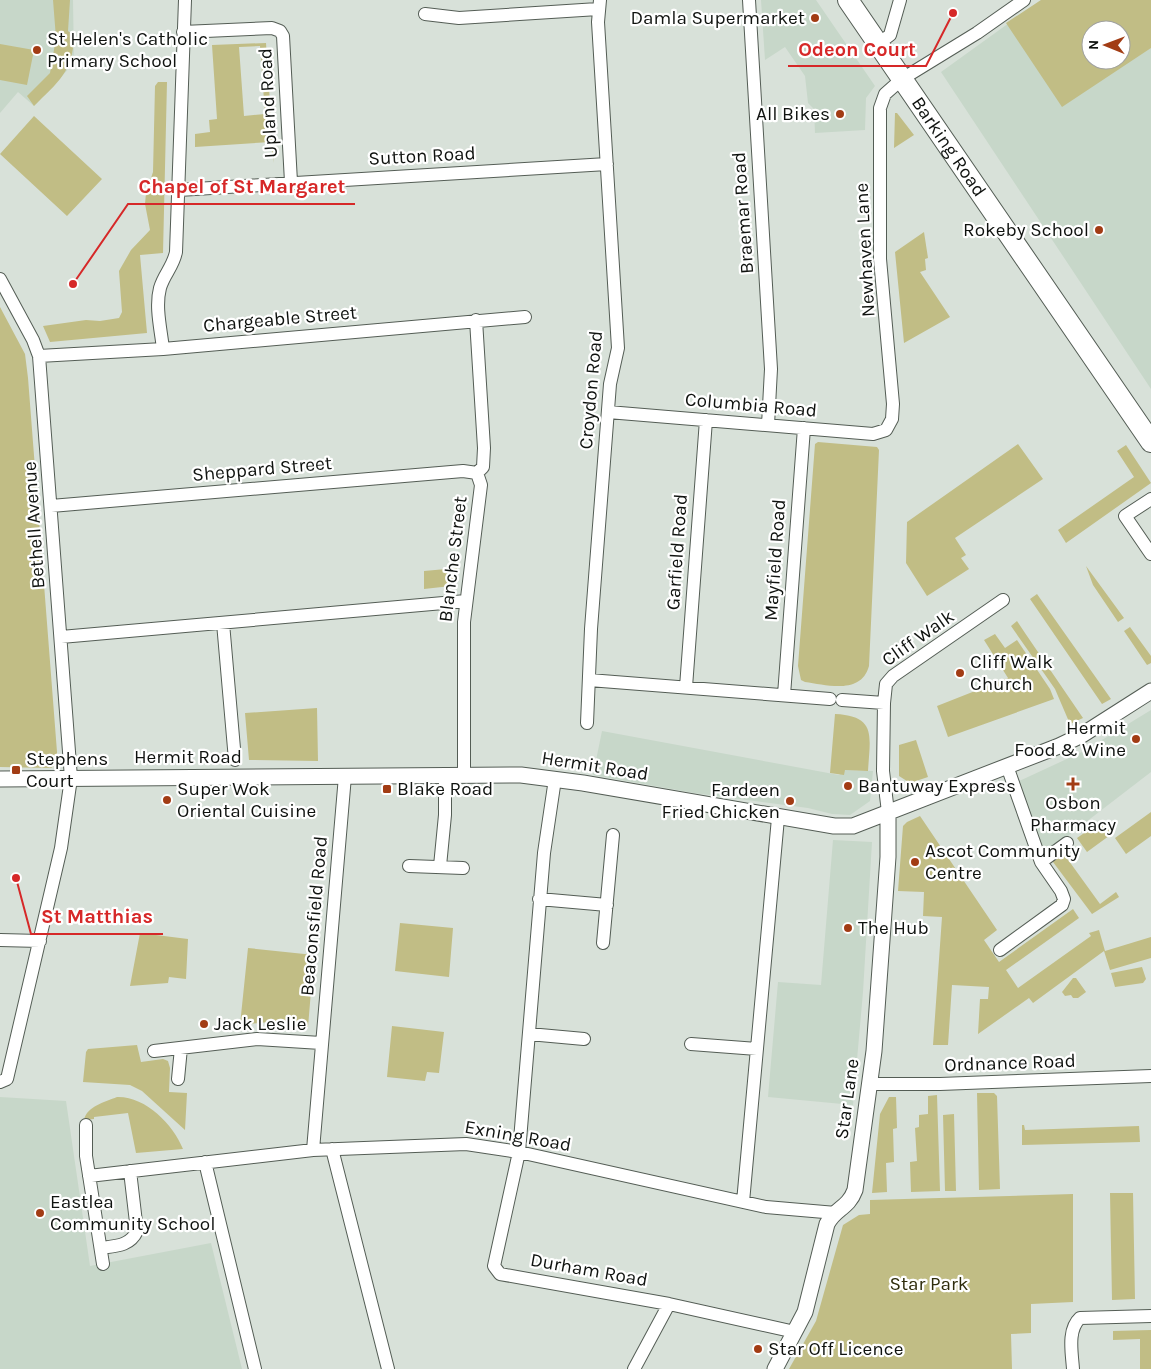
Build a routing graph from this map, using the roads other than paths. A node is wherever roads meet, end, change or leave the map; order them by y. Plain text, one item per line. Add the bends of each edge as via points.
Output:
1 (185, 0) edge
2 (749, 0) edge
3 (848, 0) edge
4 (900, 0) edge
5 (1024, 0) edge
6 (599, 5) edge
7 (424, 14) dead end
8 (183, 32) junction
9 (878, 44) junction
10 (902, 79) junction
11 (607, 164) junction
12 (291, 182) junction
13 (179, 190) junction
14 (0, 279) edge
15 (525, 317) dead end
16 (476, 320) junction
17 (163, 348) junction
18 (39, 356) junction
19 (608, 412) junction
20 (706, 420) junction
21 (768, 424) junction
22 (889, 427) joint
23 (804, 428) junction
24 (1151, 442) edge
25 (477, 473) junction
26 (1151, 499) edge
27 (51, 506) junction
28 (1151, 554) edge
29 (466, 600) junction
30 (1004, 600) dead end
31 (223, 623) junction
32 (61, 637) junction
33 (590, 680) junction
34 (686, 687) junction
35 (1151, 691) edge
36 (784, 695) junction
37 (884, 703) junction
38 (587, 723) dead end
39 (235, 760) dead end
40 (1007, 766) junction
41 (345, 776) junction
42 (445, 776) junction
43 (464, 776) junction
44 (70, 778) junction
45 (0, 779) edge
46 (555, 779) junction
47 (888, 812) junction
48 (778, 818) junction
49 (613, 835) dead end
50 (1067, 843) dead end
51 (1041, 862) junction
52 (409, 866) dead end
53 (440, 866) junction
54 (463, 868) dead end
55 (539, 899) junction
56 (607, 905) junction
57 (0, 940) edge
58 (40, 941) junction
59 (603, 943) dead end
60 (1000, 950) dead end
61 (529, 1034) junction
62 (584, 1039) dead end
63 (321, 1044) junction
64 (691, 1044) dead end
65 (181, 1048) junction
66 (757, 1049) junction
67 (154, 1051) dead end
68 (1151, 1076) edge
69 (178, 1078) dead end
70 (3, 1080) edge
71 (870, 1084) junction
72 (86, 1125) dead end
73 (332, 1149) junction
74 (313, 1150) junction
75 (519, 1152) junction
76 (204, 1162) junction
77 (130, 1171) junction
78 (89, 1176) junction
79 (743, 1202) junction
80 (836, 1213) junction
81 (101, 1248) junction
82 (103, 1264) dead end
83 (669, 1304) junction
84 (1151, 1316) edge
85 (795, 1332) junction
86 (255, 1369) edge
87 (388, 1369) edge
88 (634, 1369) edge
89 (775, 1369) edge
90 (1073, 1369) edge

1 - 8 street
2 - 21 street, Braemar Road via 771,369
3 - 9 main road, Barking Road
4 - 9 street via 890,35
5 - 10 street, Newhaven Lane
6 - 7 street via 459,18
6 - 11 street, Croydon Road
8 - 12 street, Upland Road via 272,28 280,31 283,36
8 - 13 street
9 - 10 main road, Barking Road
10 - 22 street, Newhaven Lane via 885,94 880,108 880,259 893,404
10 - 24 main road, Barking Road
11 - 12 street, Sutton Road
11 - 19 street, Croydon Road via 618,348
12 - 13 street, Sutton Road
13 - 17 street via 174,264 162,281 158,299
14 - 18 street, Bethell Avenue via 34,340
15 - 16 street, Chargeable Street
16 - 17 street, Chargeable Street
16 - 25 street, Blanche Street via 484,448 482,467
17 - 18 street, Chargeable Street
18 - 27 street, Bethell Avenue
19 - 20 street, Columbia Road
19 - 33 street, Croydon Road
20 - 21 street, Columbia Road
20 - 34 street, Garfield Road
21 - 23 street, Columbia Road
22 - 23 street, Columbia Road via 878,434
23 - 36 street, Mayfield Road
25 - 27 street, Sheppard Street via 454,472
25 - 29 street, Blanche Street via 481,485
26 - 28 street via 1125,516
27 - 32 street, Bethell Avenue
29 - 31 street
29 - 43 street, Blanche Street
30 - 37 street, Cliff Walk via 893,676 886,684
31 - 32 street
31 - 39 street
32 - 44 street, Bethell Avenue
33 - 34 street
33 - 38 street, Croydon Road
34 - 36 street
35 - 40 street, Hermit Road via 1077,737
36 - 37 street
37 - 47 street, Cliff Walk via 883,771
40 - 47 street, Hermit Road
40 - 51 street
41 - 42 street, Hermit Road
41 - 44 street, Hermit Road
41 - 63 street, Beaconsfield Road
42 - 43 street, Hermit Road
42 - 53 street
43 - 46 street, Hermit Road via 521,775
44 - 45 street, Hermit Road
44 - 58 street, Bethell Avenue via 61,848
46 - 48 street, Hermit Road
46 - 55 street
47 - 48 street, Hermit Road via 842,827
47 - 71 street, Star Lane via 884,911
48 - 66 street
49 - 56 street
50 - 51 street
51 - 60 street via 1061,891 1062,905
52 - 53 street
53 - 54 street
55 - 56 street
55 - 61 street
56 - 59 street
57 - 58 street
58 - 70 street, Bethell Avenue
61 - 62 street
61 - 75 street
63 - 65 street via 256,1039
63 - 74 street, Beaconsfield Road
64 - 66 street
65 - 67 street
65 - 69 street
66 - 79 street
68 - 71 street, Ordnance Road
71 - 80 street, Star Lane via 855,1190 851,1201
72 - 78 street
73 - 74 street, Exning Road
73 - 75 street, Exning Road via 458,1144
73 - 87 street
74 - 76 street, Exning Road
75 - 79 street, Exning Road
75 - 83 street, Durham Road via 494,1266 496,1272
76 - 77 street, Exning Road
76 - 86 street
77 - 78 street, Exning Road
77 - 81 street via 137,1231 133,1239 122,1245
78 - 81 street
79 - 80 street, Exning Road
80 - 85 street, Star Lane via 824,1230 805,1312
81 - 82 street
83 - 85 street, Durham Road
83 - 88 street
84 - 90 street via 1080,1318 1072,1333
85 - 89 street, Star Lane

